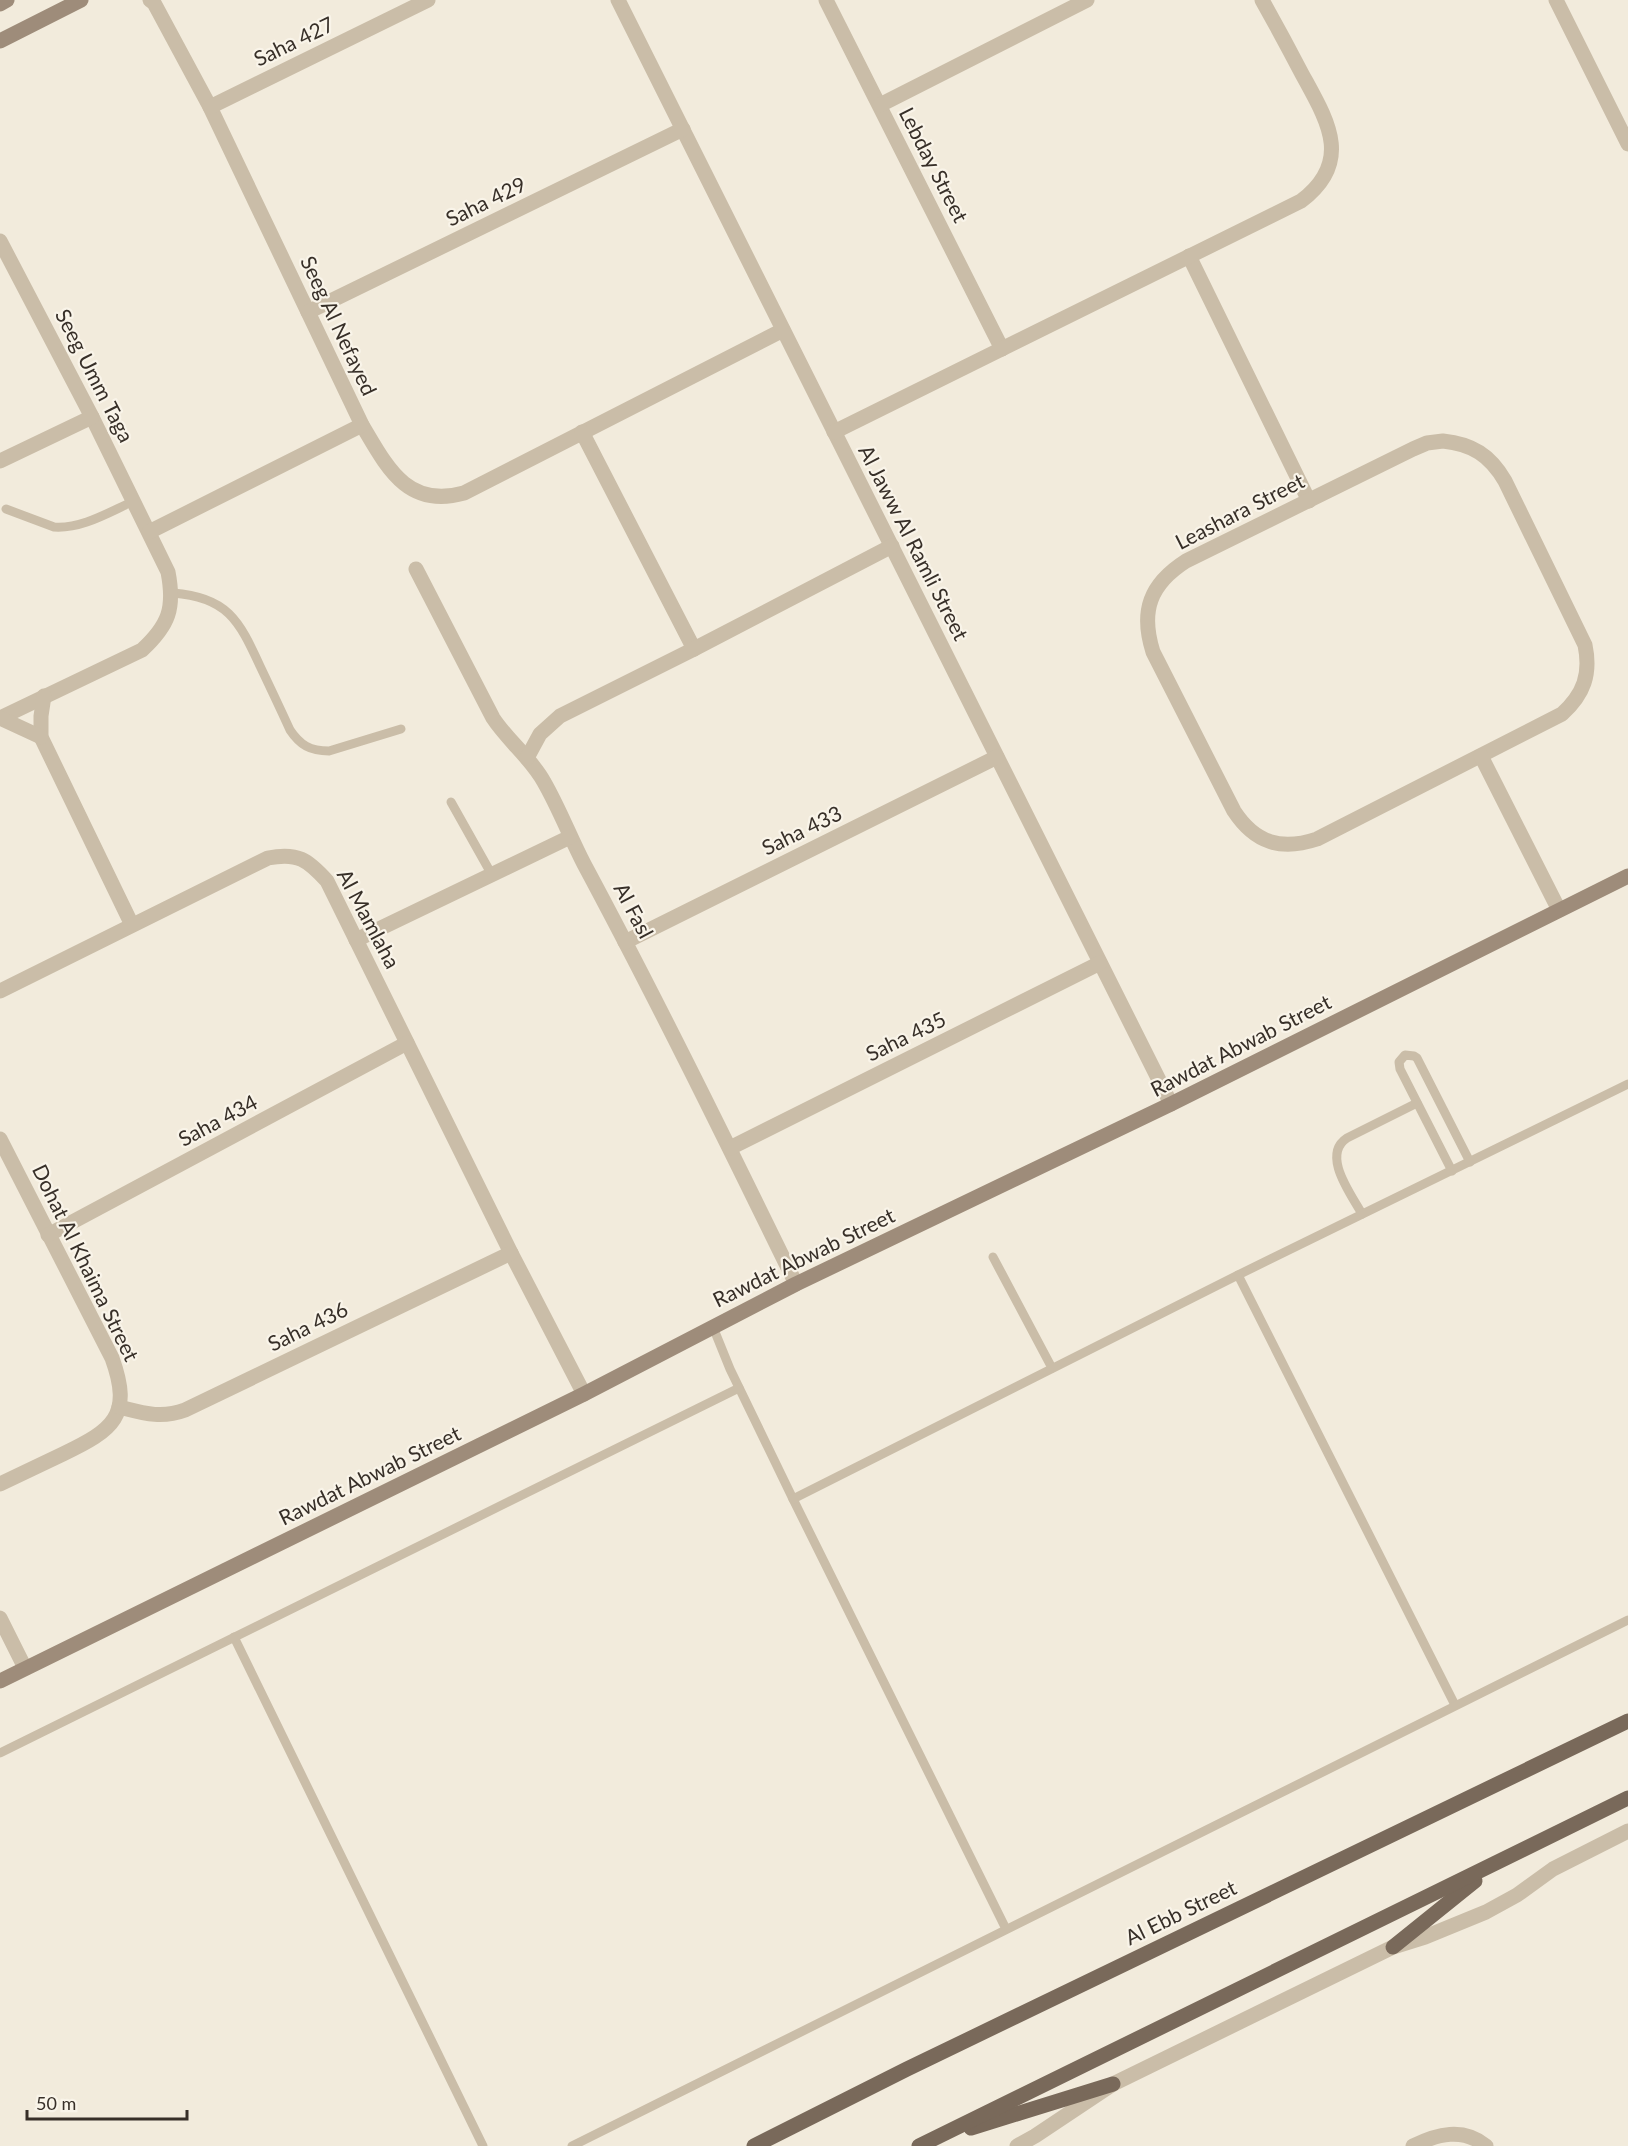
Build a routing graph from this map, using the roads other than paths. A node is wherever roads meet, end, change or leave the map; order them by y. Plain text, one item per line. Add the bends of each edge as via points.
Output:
1 (7, 0) edge
2 (81, 0) edge
3 (428, 0) edge
4 (618, 0) edge
5 (826, 0) edge
6 (1087, 0) edge
7 (1262, 0) edge
8 (1556, 0) edge
9 (153, 1) edge
10 (0, 4) edge
11 (0, 41) edge
12 (880, 105) junction
13 (210, 107) junction
14 (683, 129) junction
15 (1628, 144) edge
16 (0, 241) edge
17 (1190, 256) junction
18 (308, 312) junction
19 (783, 330) junction
20 (1002, 349) junction
21 (92, 417) junction
22 (362, 425) junction
23 (582, 432) junction
24 (834, 432) junction
25 (0, 461) edge
26 (134, 501) junction
27 (1309, 501) junction
28 (6, 509) dead end
29 (148, 532) junction
30 (892, 546) junction
31 (416, 569) dead end
32 (173, 593) junction
33 (694, 649) junction
34 (44, 696) junction
35 (0, 718) edge
36 (401, 729) dead end
37 (41, 737) junction
38 (1481, 756) junction
39 (997, 757) junction
40 (527, 758) junction
41 (452, 802) dead end
42 (570, 837) junction
43 (492, 875) junction
44 (1628, 876) edge
45 (1559, 910) junction
46 (132, 925) junction
47 (356, 940) junction
48 (625, 942) junction
49 (1100, 963) junction
50 (0, 991) edge
51 (407, 1044) junction
52 (1628, 1084) edge
53 (1418, 1103) junction
54 (1171, 1104) junction
55 (0, 1139) edge
56 (730, 1148) junction
57 (1470, 1162) junction
58 (1452, 1171) junction
59 (1362, 1214) junction
60 (48, 1235) junction
61 (511, 1253) junction
62 (993, 1257) dead end
63 (1238, 1275) junction
64 (796, 1284) junction
65 (713, 1327) junction
66 (1052, 1368) junction
67 (739, 1388) junction
68 (584, 1394) junction
69 (119, 1407) junction
70 (0, 1484) edge
71 (793, 1499) junction
72 (0, 1618) edge
73 (1628, 1620) edge
74 (234, 1637) junction
75 (25, 1668) junction
76 (0, 1681) edge
77 (1455, 1706) junction
78 (1628, 1721) edge
79 (0, 1753) edge
80 (1628, 1798) edge
81 (1628, 1831) edge
82 (1497, 1863) junction
83 (1006, 1929) junction
84 (1393, 1947) junction
85 (1113, 2084) junction
86 (922, 2144) edge
87 (483, 2146) edge
88 (572, 2146) edge
89 (754, 2146) edge
90 (1017, 2146) edge
91 (1413, 2146) edge
92 (1486, 2146) edge

1 - 10 street
2 - 11 street
3 - 13 street, Saha 427
4 - 14 street, Al Jaww Al Ramli Street
5 - 12 street, Lebday Street
6 - 12 street
7 - 17 street via 1328,123 1331,159 1320,182 1301,201
8 - 15 street
9 - 13 street, Seeg Al Nefayed
12 - 20 street, Lebday Street
13 - 18 street, Seeg Al Nefayed
14 - 18 street, Saha 429
14 - 19 street, Al Jaww Al Ramli Street
16 - 21 street, Seeg Umm Taga
17 - 20 street
17 - 27 street
18 - 22 street, Seeg Al Nefayed
19 - 23 street, Seeg Al Nefayed
19 - 24 street, Al Jaww Al Ramli Street
20 - 24 street
21 - 25 street
21 - 26 street, Seeg Umm Taga
22 - 23 street, Seeg Al Nefayed via 400,482 415,491 449,497
22 - 29 street
23 - 33 street
24 - 30 street, Al Jaww Al Ramli Street
26 - 28 lane via 62,528
26 - 29 street, Seeg Umm Taga
27 - 38 street, Leashara Street via 1427,443 1443,441 1473,448 1497,467 1585,645 1588,660 1587,676 1574,704
27 - 38 street, Leashara Street via 1186,561 1159,584 1150,600 1148,635 1153,652 1234,811 1255,835 1270,842 1302,844
29 - 32 street, Seeg Umm Taga via 168,572
30 - 33 street
30 - 39 street, Al Jaww Al Ramli Street
31 - 40 street, Al Fasl via 493,718
32 - 34 street via 164,624 142,650
32 - 36 lane via 207,599 236,621 290,730 306,747 329,751
33 - 40 street via 560,716 540,734
34 - 35 street
34 - 37 street
35 - 37 street
37 - 46 street
38 - 45 street
39 - 48 street, Saha 433
39 - 49 street, Al Jaww Al Ramli Street
40 - 42 street, Al Fasl via 544,782
41 - 43 lane
42 - 43 street
42 - 48 street, Al Fasl
43 - 47 street
44 - 45 street, Rawdat Abwab Street
45 - 54 street, Rawdat Abwab Street
46 - 47 street, Al Mamlaha via 268,858 290,856 302,858 327,881
46 - 50 street, Al Mamlaha
47 - 51 street, Al Mamlaha
48 - 56 street, Al Fasl
49 - 54 street, Al Jaww Al Ramli Street
49 - 56 street, Saha 435
51 - 60 street, Saha 434
51 - 61 street, Al Mamlaha
52 - 57 lane
53 - 57 lane via 1400,1069 1405,1055 1417,1058
53 - 58 lane
53 - 59 lane via 1339,1145 1336,1162
54 - 64 street, Rawdat Abwab Street
55 - 60 street, Dohat Al Khaima Street
56 - 64 street, Al Fasl
57 - 58 lane
58 - 59 lane
59 - 63 lane
60 - 69 street, Dohat Al Khaima Street via 112,1358 121,1390
61 - 68 street, Al Mamlaha
61 - 69 street, Saha 436 via 185,1410 163,1416
62 - 66 lane
63 - 66 lane
63 - 77 lane
64 - 65 street, Rawdat Abwab Street
65 - 67 lane
65 - 68 street, Rawdat Abwab Street
66 - 71 lane
67 - 71 lane
67 - 74 lane
68 - 75 street, Rawdat Abwab Street
69 - 70 street via 107,1429 91,1440
71 - 83 lane
72 - 75 street
73 - 77 lane
74 - 79 lane
74 - 87 lane
75 - 76 street, Rawdat Abwab Street
77 - 83 lane
78 - 89 main road, Al Ebb Street
80 - 82 main road
81 - 84 street via 1554,1869 1486,1912
82 - 84 main road
82 - 86 main road
83 - 88 lane
84 - 85 street
85 - 86 main road
85 - 90 street
91 - 92 street via 1443,2133 1465,2134

